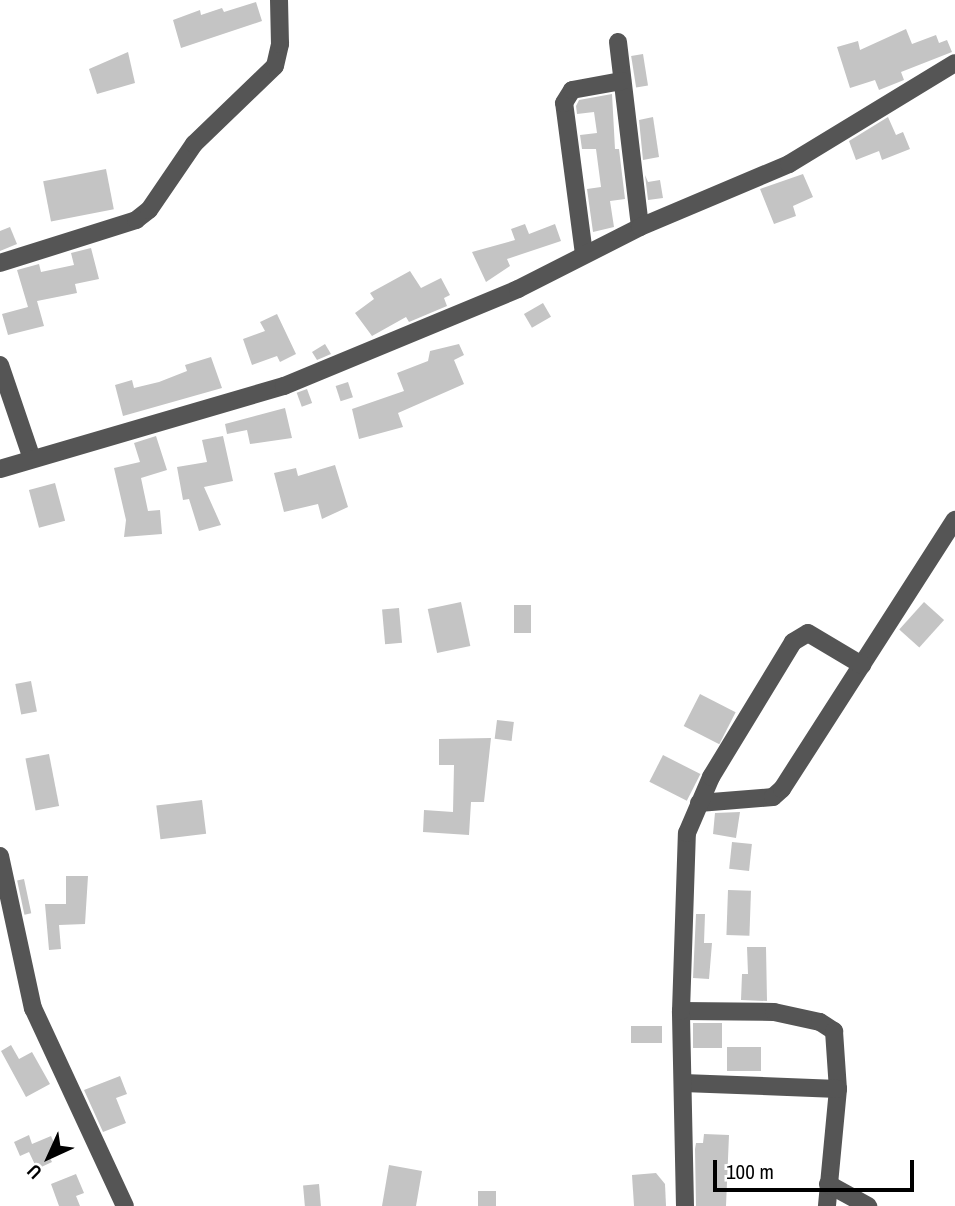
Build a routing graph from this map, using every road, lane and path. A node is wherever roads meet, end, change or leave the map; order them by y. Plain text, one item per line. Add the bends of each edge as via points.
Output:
1 (279, 0) edge
2 (618, 42) dead end
3 (955, 63) edge
4 (622, 81) junction
5 (640, 227) junction
6 (584, 254) junction
7 (0, 263) edge
8 (0, 365) edge
9 (32, 460) junction
10 (0, 469) edge
11 (955, 520) edge
12 (862, 665) junction
13 (699, 803) junction
14 (1, 865) edge
15 (681, 1011) junction
16 (683, 1083) junction
17 (838, 1089) junction
18 (828, 1184) junction
19 (125, 1206) edge
20 (685, 1206) edge
21 (827, 1206) edge
22 (868, 1206) edge

1 - 7 street via 280,44 275,66 194,144 149,210 136,219 19,253
2 - 4 street
3 - 5 street via 789,164
4 - 5 street
4 - 6 street via 572,90 564,103
5 - 6 street
6 - 9 street via 518,289 284,386
8 - 9 street
9 - 10 street
11 - 12 street
12 - 13 street via 773,797
12 - 13 street via 808,633 793,642
13 - 15 street via 688,833
14 - 19 street via 33,1008
15 - 16 street
15 - 17 street via 774,1012 827,1024 836,1035
16 - 17 street
16 - 20 street
17 - 18 street
18 - 21 street
18 - 22 street

